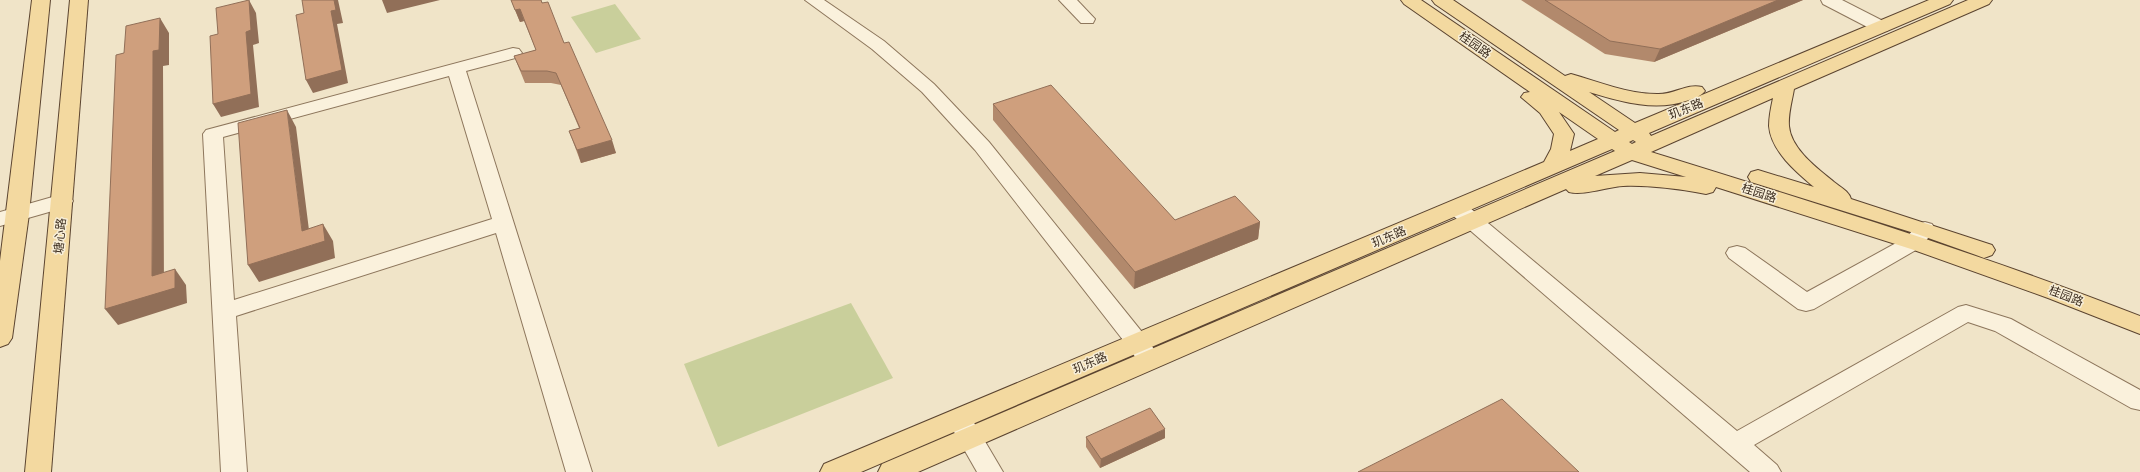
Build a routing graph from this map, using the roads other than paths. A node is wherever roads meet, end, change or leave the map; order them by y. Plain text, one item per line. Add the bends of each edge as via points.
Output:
1 (41, 0) edge
2 (79, 0) edge
3 (813, 0) edge
4 (1067, 0) edge
5 (1410, 0) edge
6 (1441, 0) edge
7 (1829, 0) edge
8 (1944, 0) edge
9 (1983, 0) edge
10 (1087, 19) dead end
11 (1880, 27) junction
12 (513, 53) dead end
13 (1487, 53) junction
14 (456, 68) junction
15 (1547, 72) junction
16 (1760, 78) junction
17 (1785, 85) junction
18 (1633, 131) junction
19 (1612, 140) junction
20 (1651, 143) junction
21 (1630, 152) junction
22 (1551, 168) junction
23 (1533, 194) junction
24 (1786, 201) junction
25 (1850, 205) junction
26 (62, 209) junction
27 (1464, 214) junction
28 (503, 223) junction
29 (9, 224) edge
30 (1919, 236) junction
31 (1737, 253) dead end
32 (2140, 310) edge
33 (224, 311) junction
34 (2140, 325) edge
35 (0, 338) edge
36 (1144, 351) junction
37 (2140, 400) edge
38 (964, 428) junction
39 (1735, 444) junction
40 (38, 472) edge
41 (234, 472) edge
42 (579, 472) edge
43 (832, 472) edge
44 (891, 472) edge
45 (990, 472) edge
46 (1768, 472) edge

1 - 29 main road
2 - 26 main road, 塘心路
3 - 36 street via 878,45 928,88 982,146
4 - 10 street
5 - 13 main road, 桂园路
6 - 15 main road, 桂园路
7 - 11 street
8 - 11 main road, 玑东路
9 - 17 main road, 玑东路
11 - 16 main road, 玑东路
12 - 14 street
13 - 19 main road, 桂园路
13 - 22 main road via 1520,88 1547,110 1564,134 1561,150
14 - 28 street
14 - 33 street via 213,134
15 - 16 main road via 1624,96 1670,100 1721,84
15 - 18 main road, 桂园路
16 - 18 main road, 玑东路
17 - 20 main road, 玑东路
17 - 25 main road via 1778,126 1786,145 1800,164
18 - 19 main road, 玑东路
18 - 20 main road, 桂园路
19 - 21 main road, 桂园路
19 - 22 main road, 玑东路
20 - 21 main road, 玑东路
20 - 25 main road, 桂园路
21 - 23 main road, 玑东路
21 - 24 main road, 桂园路
22 - 27 main road, 玑东路
23 - 24 main road via 1559,192 1598,180 1649,180 1703,186
23 - 27 main road, 玑东路
24 - 30 main road, 桂园路
25 - 30 main road, 桂园路
26 - 29 street
26 - 40 main road, 塘心路
27 - 36 main road, 玑东路
27 - 39 street
28 - 33 street
28 - 42 street
29 - 35 main road
30 - 31 street via 1806,303
30 - 32 main road
30 - 34 main road, 桂园路
33 - 41 street
36 - 38 main road, 玑东路
37 - 39 street via 2003,325 1966,313
38 - 43 main road, 玑东路
38 - 44 main road, 玑东路
38 - 45 street
39 - 46 street

